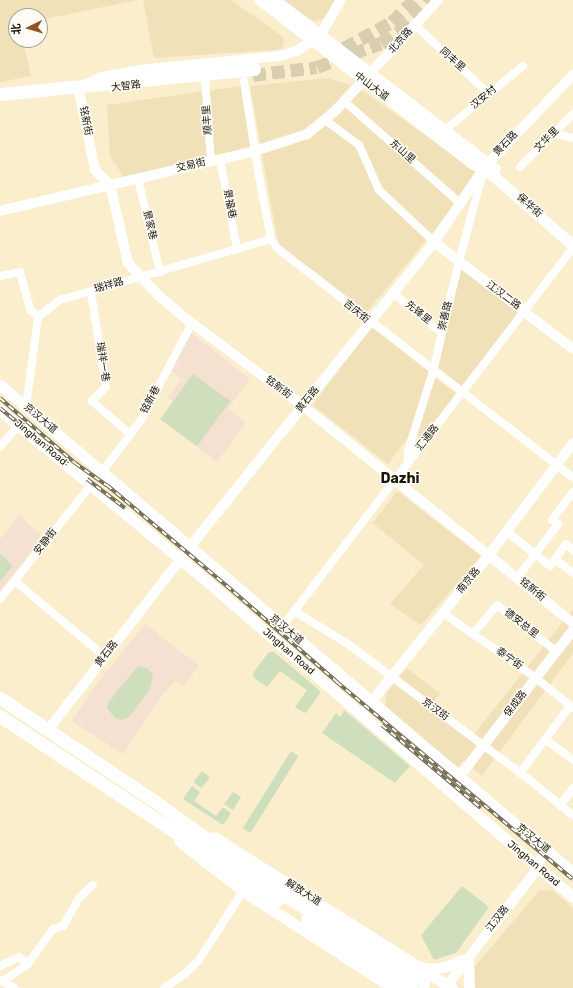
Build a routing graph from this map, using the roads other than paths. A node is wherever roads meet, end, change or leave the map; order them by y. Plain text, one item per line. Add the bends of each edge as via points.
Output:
1 (260, 0) edge
2 (275, 0) edge
3 (341, 0) edge
4 (438, 0) edge
5 (415, 26) junction
6 (316, 38) junction
7 (523, 66) dead end
8 (372, 73) junction
9 (250, 75) junction
10 (573, 75) edge
11 (205, 80) junction
12 (362, 80) junction
13 (80, 90) junction
14 (0, 94) edge
15 (489, 94) junction
16 (344, 101) junction
17 (0, 104) edge
18 (573, 114) edge
19 (325, 120) junction
20 (445, 130) junction
21 (554, 133) junction
22 (573, 138) edge
23 (255, 151) junction
24 (216, 160) junction
25 (486, 166) junction
26 (520, 167) dead end
27 (138, 179) junction
28 (110, 185) junction
29 (460, 203) junction
30 (0, 211) edge
31 (573, 237) edge
32 (271, 239) junction
33 (434, 242) junction
34 (573, 246) edge
35 (237, 249) junction
36 (459, 261) junction
37 (160, 272) junction
38 (0, 276) edge
39 (141, 277) junction
40 (91, 292) junction
41 (393, 293) junction
42 (524, 311) junction
43 (38, 317) junction
44 (370, 322) junction
45 (192, 323) junction
46 (442, 333) junction
47 (573, 349) edge
48 (433, 371) junction
49 (0, 385) edge
50 (463, 394) junction
51 (303, 406) junction
52 (26, 407) junction
53 (0, 410) edge
54 (19, 425) junction
55 (130, 434) junction
56 (573, 443) edge
57 (0, 447) edge
58 (408, 464) junction
59 (556, 465) junction
60 (102, 472) junction
61 (573, 478) edge
62 (395, 480) junction
63 (90, 485) junction
64 (573, 492) edge
65 (507, 532) junction
66 (189, 548) junction
67 (573, 550) edge
68 (536, 555) junction
69 (489, 556) junction
70 (555, 559) junction
71 (181, 560) junction
72 (573, 573) edge
73 (517, 578) junction
74 (15, 581) junction
75 (0, 599) edge
76 (294, 611) junction
77 (443, 613) junction
78 (573, 623) edge
79 (282, 627) junction
80 (573, 630) edge
81 (474, 634) junction
82 (556, 651) junction
83 (105, 656) junction
84 (390, 678) junction
85 (536, 678) junction
86 (0, 698) edge
87 (370, 703) junction
88 (572, 707) edge
89 (362, 715) junction
90 (0, 716) edge
91 (48, 730) junction
92 (545, 739) junction
93 (483, 746) junction
94 (573, 760) edge
95 (520, 773) junction
96 (459, 778) junction
97 (573, 788) edge
98 (153, 800) junction
99 (560, 806) junction
100 (137, 807) junction
101 (572, 815) dead end
102 (544, 848) junction
103 (538, 868) junction
104 (573, 873) edge
105 (93, 885) dead end
106 (243, 891) junction
107 (573, 897) edge
108 (468, 958) junction
109 (28, 964) junction
110 (416, 965) junction
111 (0, 966) edge
112 (1, 981) edge
113 (423, 982) dead end
114 (448, 987) edge
115 (15, 988) edge
116 (164, 988) edge
117 (392, 988) edge
118 (411, 988) edge
119 (469, 988) edge

1 - 6 main road, 中山大道
2 - 6 main road, 中山大道
3 - 6 street
4 - 5 street, 北京路
5 - 8 street, 北京路
5 - 15 street, 同丰里
6 - 8 main road, 中山大道
6 - 12 main road, 中山大道
6 - 13 street, 大智路 via 297,51 279,56 139,70 101,77
7 - 15 street, 汉安村
8 - 12 street, 北京路
8 - 20 main road, 中山大道
9 - 11 main road, 大智路
9 - 13 main road, 大智路
9 - 23 street
10 - 25 street, 黄石路
11 - 13 main road, 大智路
11 - 24 street, 顺丰里
12 - 16 street, 交易街
12 - 25 main road, 中山大道 via 472,164
13 - 14 main road, 大智路
13 - 17 main road, 大智路
13 - 28 street, 铭新街 via 95,170
15 - 20 street, 汉安村
16 - 19 street, 交易街
16 - 29 street, 东山里
18 - 21 street, 文华里
19 - 23 street, 交易街 via 307,134
19 - 33 street via 359,145 379,190
20 - 25 main road, 中山大道
21 - 22 street
21 - 26 street, 文华里
23 - 24 street, 交易街
23 - 32 street
24 - 27 street, 交易街
24 - 35 street, 景福巷
25 - 29 street, 黄石路
25 - 31 main road, 保华街
25 - 34 main road, 保华街
25 - 36 street, 崇善路
27 - 28 street, 交易街
27 - 37 street, 景家巷
28 - 30 street, 交易街
28 - 39 street, 铭新街 via 128,263
29 - 33 street, 黄石路
32 - 35 street, 瑞祥路
32 - 44 street, 吉庆街 via 277,248
33 - 36 street, 江汉二路
33 - 41 street, 黄石路
34 - 42 street, 汇通路
35 - 37 street, 瑞祥路
36 - 42 street, 江汉二路
36 - 46 street, 崇善路
37 - 39 street, 瑞祥路
38 - 43 street via 20,272 30,310
39 - 40 street, 瑞祥路
39 - 45 street, 铭新街 via 159,296
40 - 43 street, 瑞祥路 via 60,300
40 - 55 street, 瑞祥一巷 via 106,387 92,401
41 - 44 street, 黄石路
41 - 46 street, 先锋里
42 - 47 street, 江汉二路
42 - 50 street, 汇通路
43 - 52 street
44 - 48 street, 吉庆街
44 - 51 street, 黄石路
45 - 51 street, 铭新街
45 - 55 street, 铭新巷 via 141,420
46 - 48 street, 崇善路
48 - 50 street, 吉庆街
48 - 58 street, 崇善路 via 408,451
49 - 52 main road, 京汉大道
50 - 58 street, 汇通路
50 - 59 street, 吉庆街
51 - 62 street, 铭新街
51 - 66 street, 黄石路
52 - 60 main road, 京汉大道
53 - 54 main road, Jinghan Road
54 - 57 street
54 - 63 main road, Jinghan Road
55 - 60 street, 铭新巷
56 - 59 street, 南京路
58 - 62 street, 汇通路
59 - 61 street, 吉庆街
59 - 65 street, 南京路
60 - 66 main road, 京汉大道
62 - 69 street, 铭新街
62 - 76 street, 汇通路
63 - 71 main road, Jinghan Road
63 - 74 street, 安静街
64 - 68 street via 552,520 558,524
65 - 68 street
65 - 69 street, 南京路
66 - 71 street, 黄石路
66 - 79 main road, 京汉大道
67 - 70 street via 566,544
68 - 70 street via 550,566
68 - 73 street
69 - 73 street, 铭新街
69 - 77 street, 南京路
70 - 72 street
71 - 83 street, 黄石路
71 - 89 main road, Jinghan Road
73 - 78 street, 铭新街
74 - 75 street, 安静街
74 - 83 street
76 - 79 street, 汇通路
76 - 84 street, 京汉街 via 348,644
77 - 81 street, 泰宁街
77 - 84 street, 南京路
79 - 87 main road, 京汉大道
80 - 82 street, 保成路
81 - 82 street, 德安总里 via 497,605
81 - 85 street, 泰宁街
82 - 85 street, 保成路
83 - 91 street, 黄石路
84 - 87 street, 南京路
84 - 93 street, 京汉街
85 - 88 street, 泰宁街
85 - 93 street, 保成路
86 - 91 main road, 解放大道
87 - 89 street, 南京路
87 - 96 main road, 京汉大道
88 - 92 street
89 - 103 main road, Jinghan Road
90 - 100 main road, 解放大道
91 - 98 main road, 解放大道
92 - 94 street
92 - 95 street
93 - 95 street, 京汉街
93 - 96 street, 保成路
95 - 99 street, 京汉街
96 - 102 main road, 京汉大道
97 - 99 street
98 - 110 main road, 解放大道
98 - 113 main road, 解放大道 via 286,896
99 - 101 street, 京汉街
100 - 106 main road, 解放大道
100 - 118 main road, 解放大道
102 - 103 street, 江汉路
102 - 104 main road, 京汉大道
103 - 107 main road, Jinghan Road
103 - 108 street, 江汉路
105 - 109 street via 79,898 63,926 53,929
106 - 116 street via 199,960 185,974
106 - 117 main road, 解放大道
108 - 110 main road via 431,969
108 - 114 street, 江汉路
108 - 119 main road
109 - 111 street via 19,957
109 - 112 street
110 - 114 main road, 解放大道
112 - 115 street

